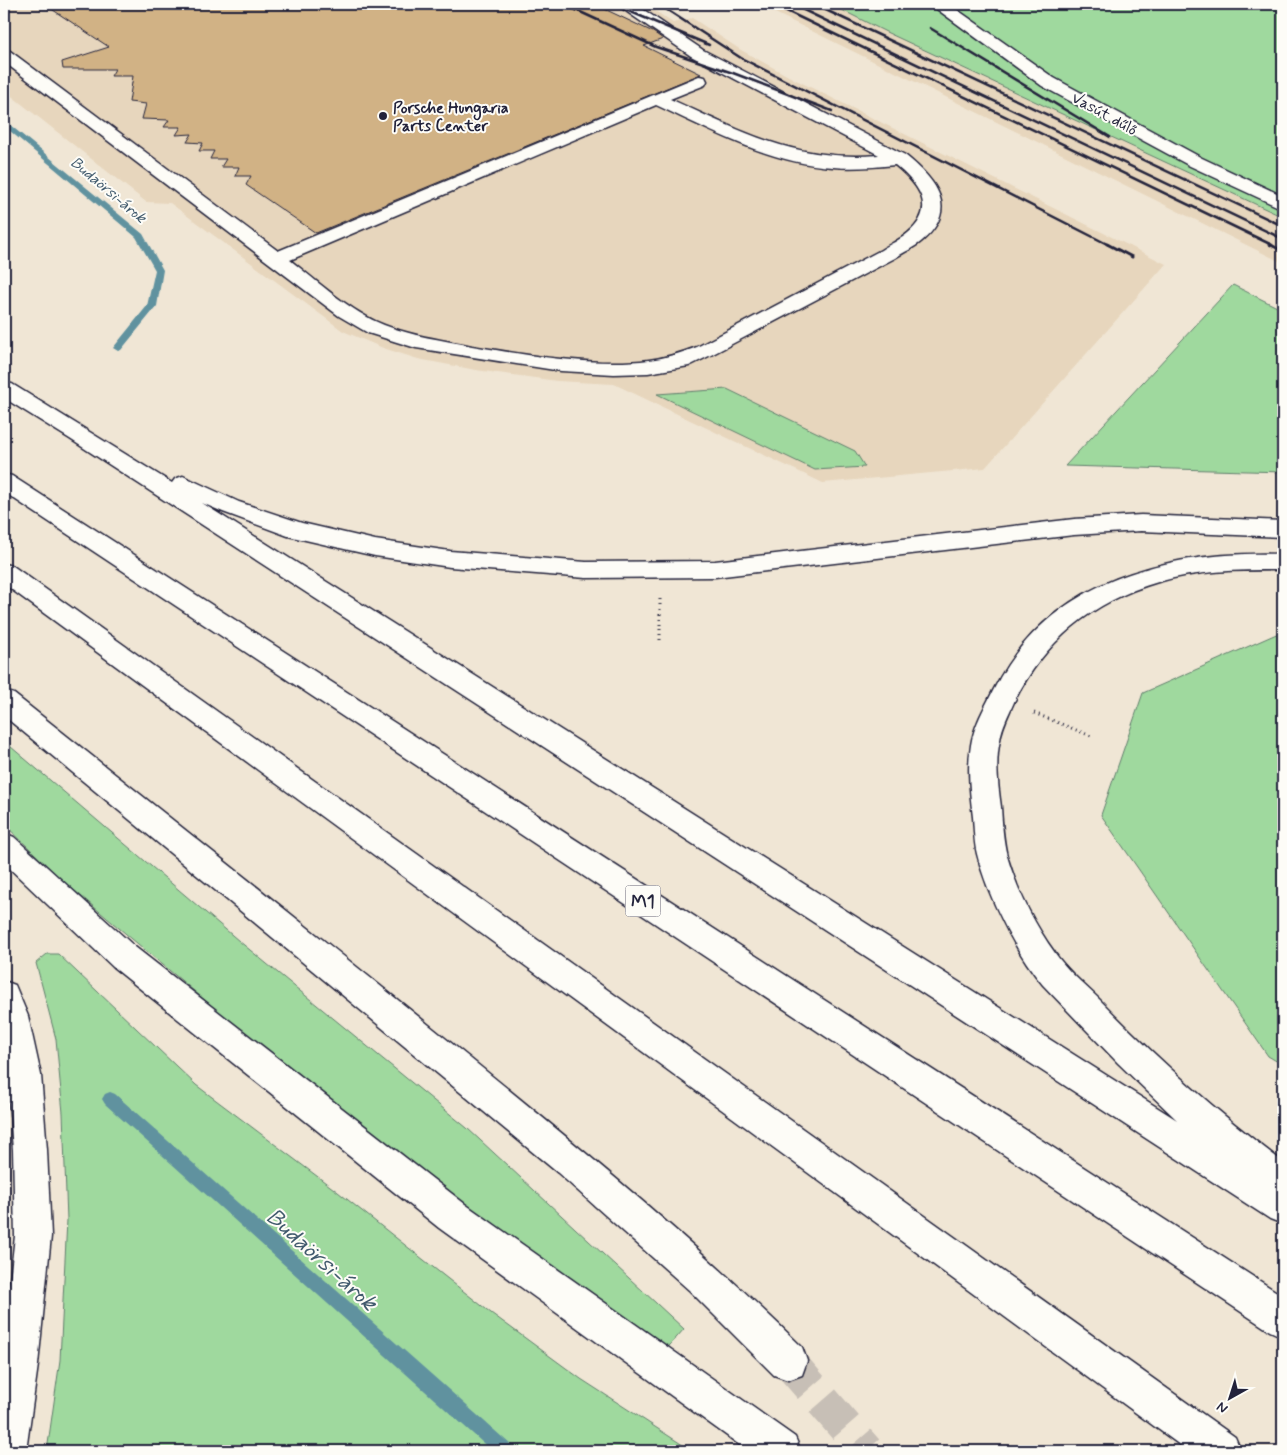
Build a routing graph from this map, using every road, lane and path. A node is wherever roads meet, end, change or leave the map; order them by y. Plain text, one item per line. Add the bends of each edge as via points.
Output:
1 (624, 4) edge
2 (939, 4) edge
3 (4, 54) edge
4 (699, 81) dead end
5 (656, 99) junction
6 (899, 159) junction
7 (1283, 203) edge
8 (277, 259) junction
9 (4, 389) edge
10 (78, 434) junction
11 (4, 482) edge
12 (1283, 529) edge
13 (1283, 562) edge
14 (660, 569) junction
15 (4, 572) edge
16 (660, 644) dead end
17 (1000, 700) junction
18 (4, 701) edge
19 (1091, 736) dead end
20 (4, 845) edge
21 (4, 995) edge
22 (1283, 1183) edge
23 (1283, 1207) edge
24 (1283, 1318) edge
25 (788, 1361) tunnel mouth
26 (6, 1451) edge
27 (781, 1451) edge
28 (1221, 1451) edge

1 - 6 main road via 704,57
2 - 7 main road, Vasút dűlő via 1048,82 1196,162
3 - 8 main road
4 - 5 main road
5 - 6 main road via 745,139 812,159 862,162
5 - 8 main road
6 - 8 main road via 928,187 932,202 932,215 915,237 704,351 681,361 648,367 561,365 416,342 376,328 346,312
9 - 10 main road
10 - 14 main road via 231,507 297,530 375,548 450,559 586,570
10 - 23 main road
11 - 24 main road, M1
12 - 14 main road via 1141,523 1074,527 715,569
13 - 17 main road via 1229,561 1187,567 1146,576 1107,591 1071,613 1039,639 1016,668
14 - 16 path
15 - 28 main road
17 - 19 path
17 - 22 main road via 986,740 984,787 993,859 1010,902 1044,964 1112,1036 1202,1119
18 - 25 main road via 572,1161 683,1258
20 - 27 main road via 124,957 452,1216
21 - 26 main road via 12,1016 24,1075 33,1236

